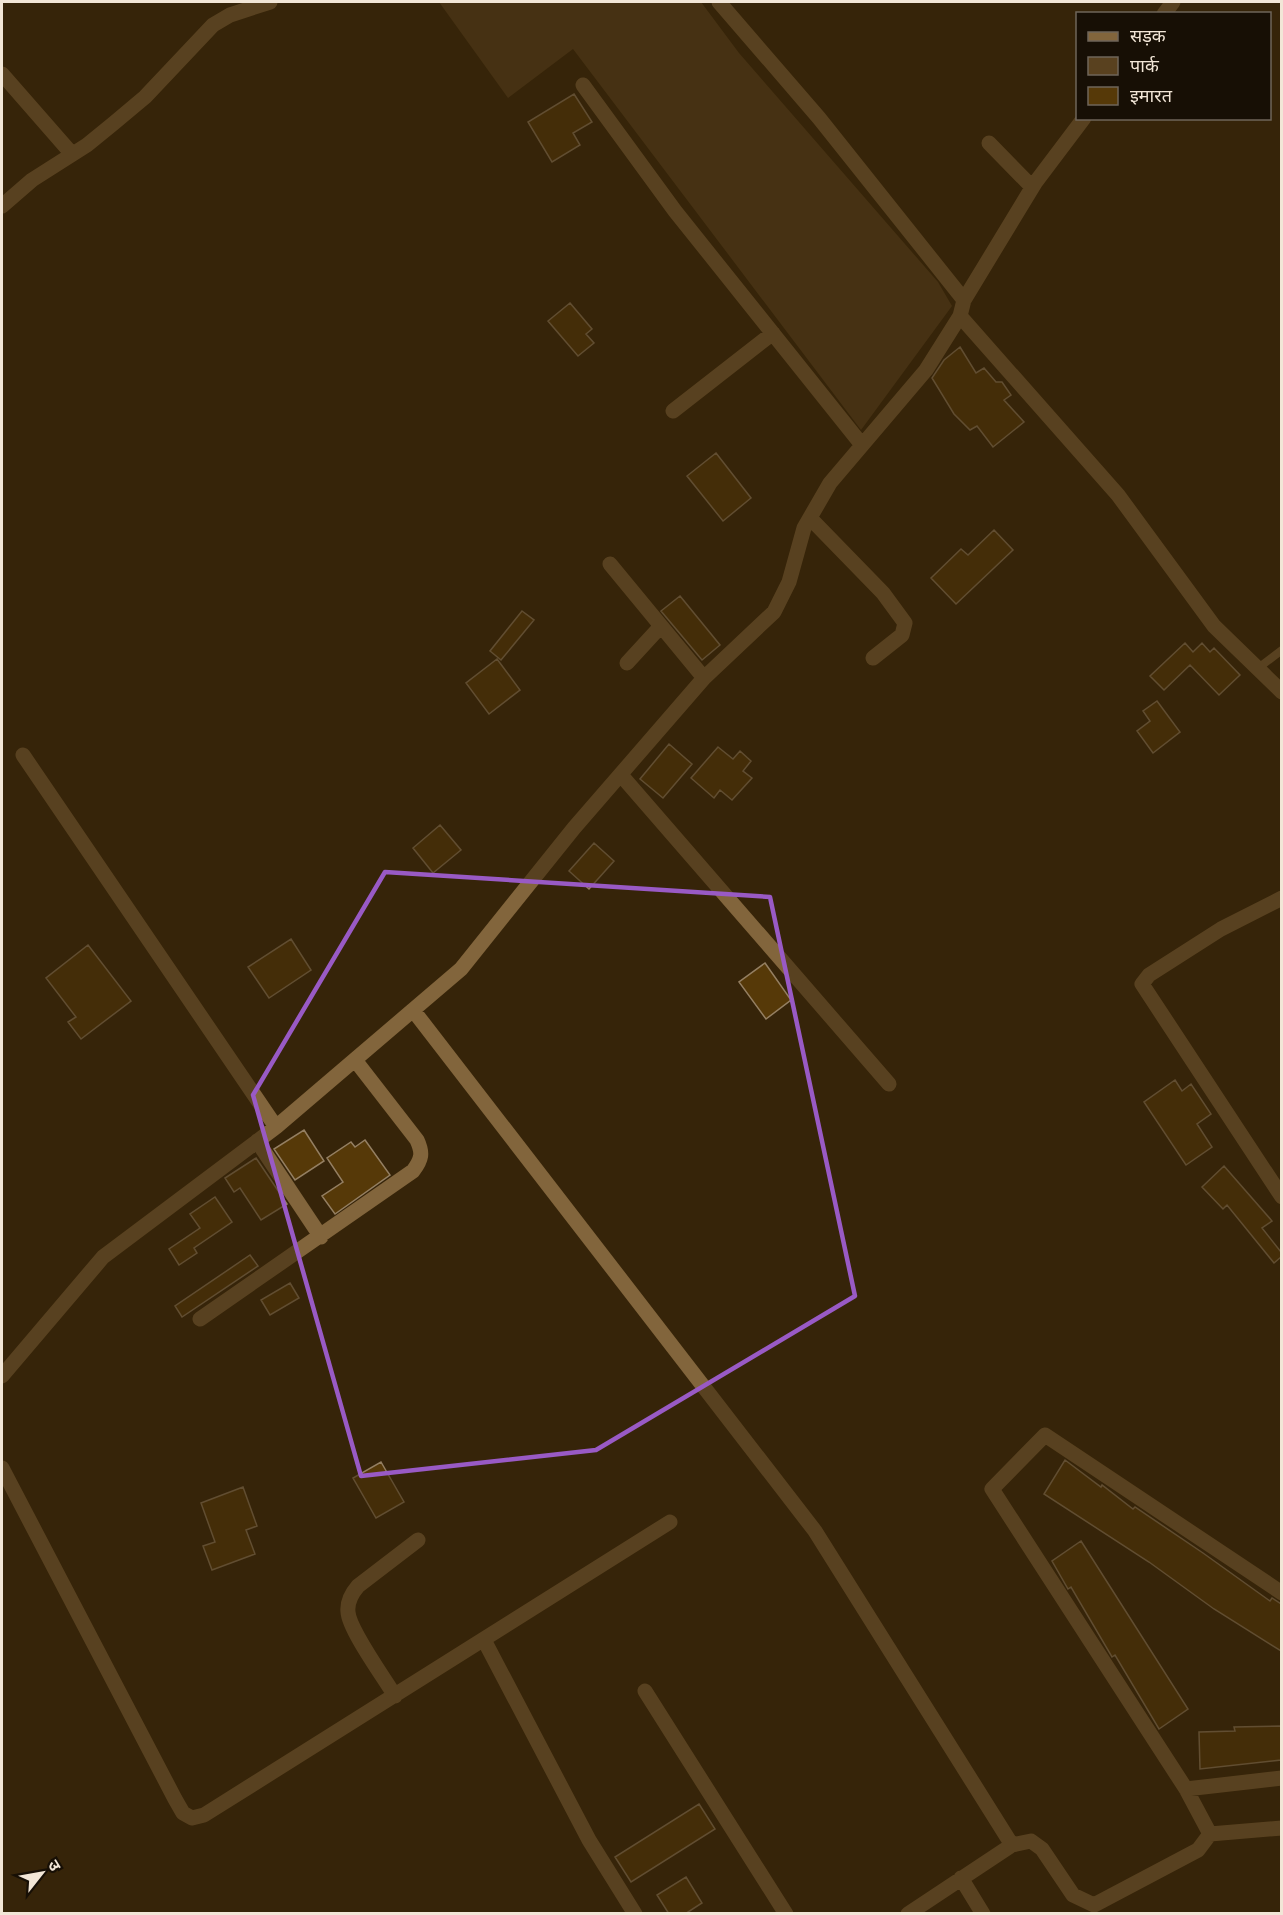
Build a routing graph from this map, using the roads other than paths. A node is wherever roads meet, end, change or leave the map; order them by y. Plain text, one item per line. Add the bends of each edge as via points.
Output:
1 (270, 2) edge
2 (719, 2) edge
3 (2, 74) edge
4 (583, 85) dead end
5 (1082, 120) edge
6 (989, 143) dead end
7 (72, 154) junction
8 (1032, 187) junction
9 (2, 207) edge
10 (964, 300) junction
11 (960, 316) junction
12 (774, 333) junction
13 (673, 411) dead end
14 (862, 445) junction
15 (811, 519) junction
16 (610, 564) dead end
17 (661, 626) junction
18 (1281, 650) edge
19 (873, 658) dead end
20 (627, 663) dead end
21 (1256, 670) junction
22 (704, 678) junction
23 (1281, 692) edge
24 (23, 755) dead end
25 (621, 774) junction
26 (1281, 898) edge
27 (413, 1010) junction
28 (355, 1060) junction
29 (890, 1084) dead end
30 (276, 1127) junction
31 (257, 1141) junction
32 (1281, 1197) edge
33 (321, 1237) junction
34 (200, 1319) dead end
35 (2, 1376) edge
36 (2, 1468) edge
37 (670, 1521) dead end
38 (418, 1540) dead end
39 (1281, 1593) edge
40 (484, 1640) junction
41 (645, 1691) dead end
42 (395, 1696) junction
43 (1281, 1778) edge
44 (1186, 1789) junction
45 (1281, 1828) edge
46 (1210, 1834) junction
47 (1012, 1845) junction
48 (961, 1878) junction
49 (635, 1914) edge
50 (786, 1914) edge
51 (908, 1914) edge
52 (983, 1914) edge

1 - 7 street via 213,25 145,97
2 - 10 street via 819,118
3 - 7 street
4 - 12 street via 675,211
5 - 8 street
6 - 8 street
7 - 9 street via 32,180
8 - 10 street
10 - 11 street
11 - 14 street via 926,370
11 - 21 street via 1118,495 1214,626
12 - 13 street
12 - 14 street
14 - 15 street via 830,483
15 - 19 street via 884,593 905,622 902,635
15 - 22 street via 804,528 789,582 774,612
16 - 17 street
17 - 20 street
17 - 22 street
18 - 21 lane
21 - 23 street
22 - 25 street
24 - 30 street
25 - 27 street via 460,969
25 - 29 street
26 - 32 street via 1221,929 1149,975 1142,984
27 - 28 street
27 - 47 street via 815,1531
28 - 30 street
28 - 33 street via 423,1151 413,1171
30 - 31 street
31 - 33 street
31 - 35 street via 103,1257
33 - 34 street
36 - 42 street via 183,1813 192,1818 204,1815
37 - 40 street
38 - 42 street via 358,1586 351,1595 348,1612
39 - 44 street via 1045,1435 992,1489
40 - 42 street
40 - 49 street via 590,1840
41 - 50 street
43 - 44 street
44 - 46 street
45 - 46 street
46 - 47 street via 1198,1850 1094,1905 1073,1895 1042,1849 1031,1841
47 - 48 street
48 - 51 street
48 - 52 street

